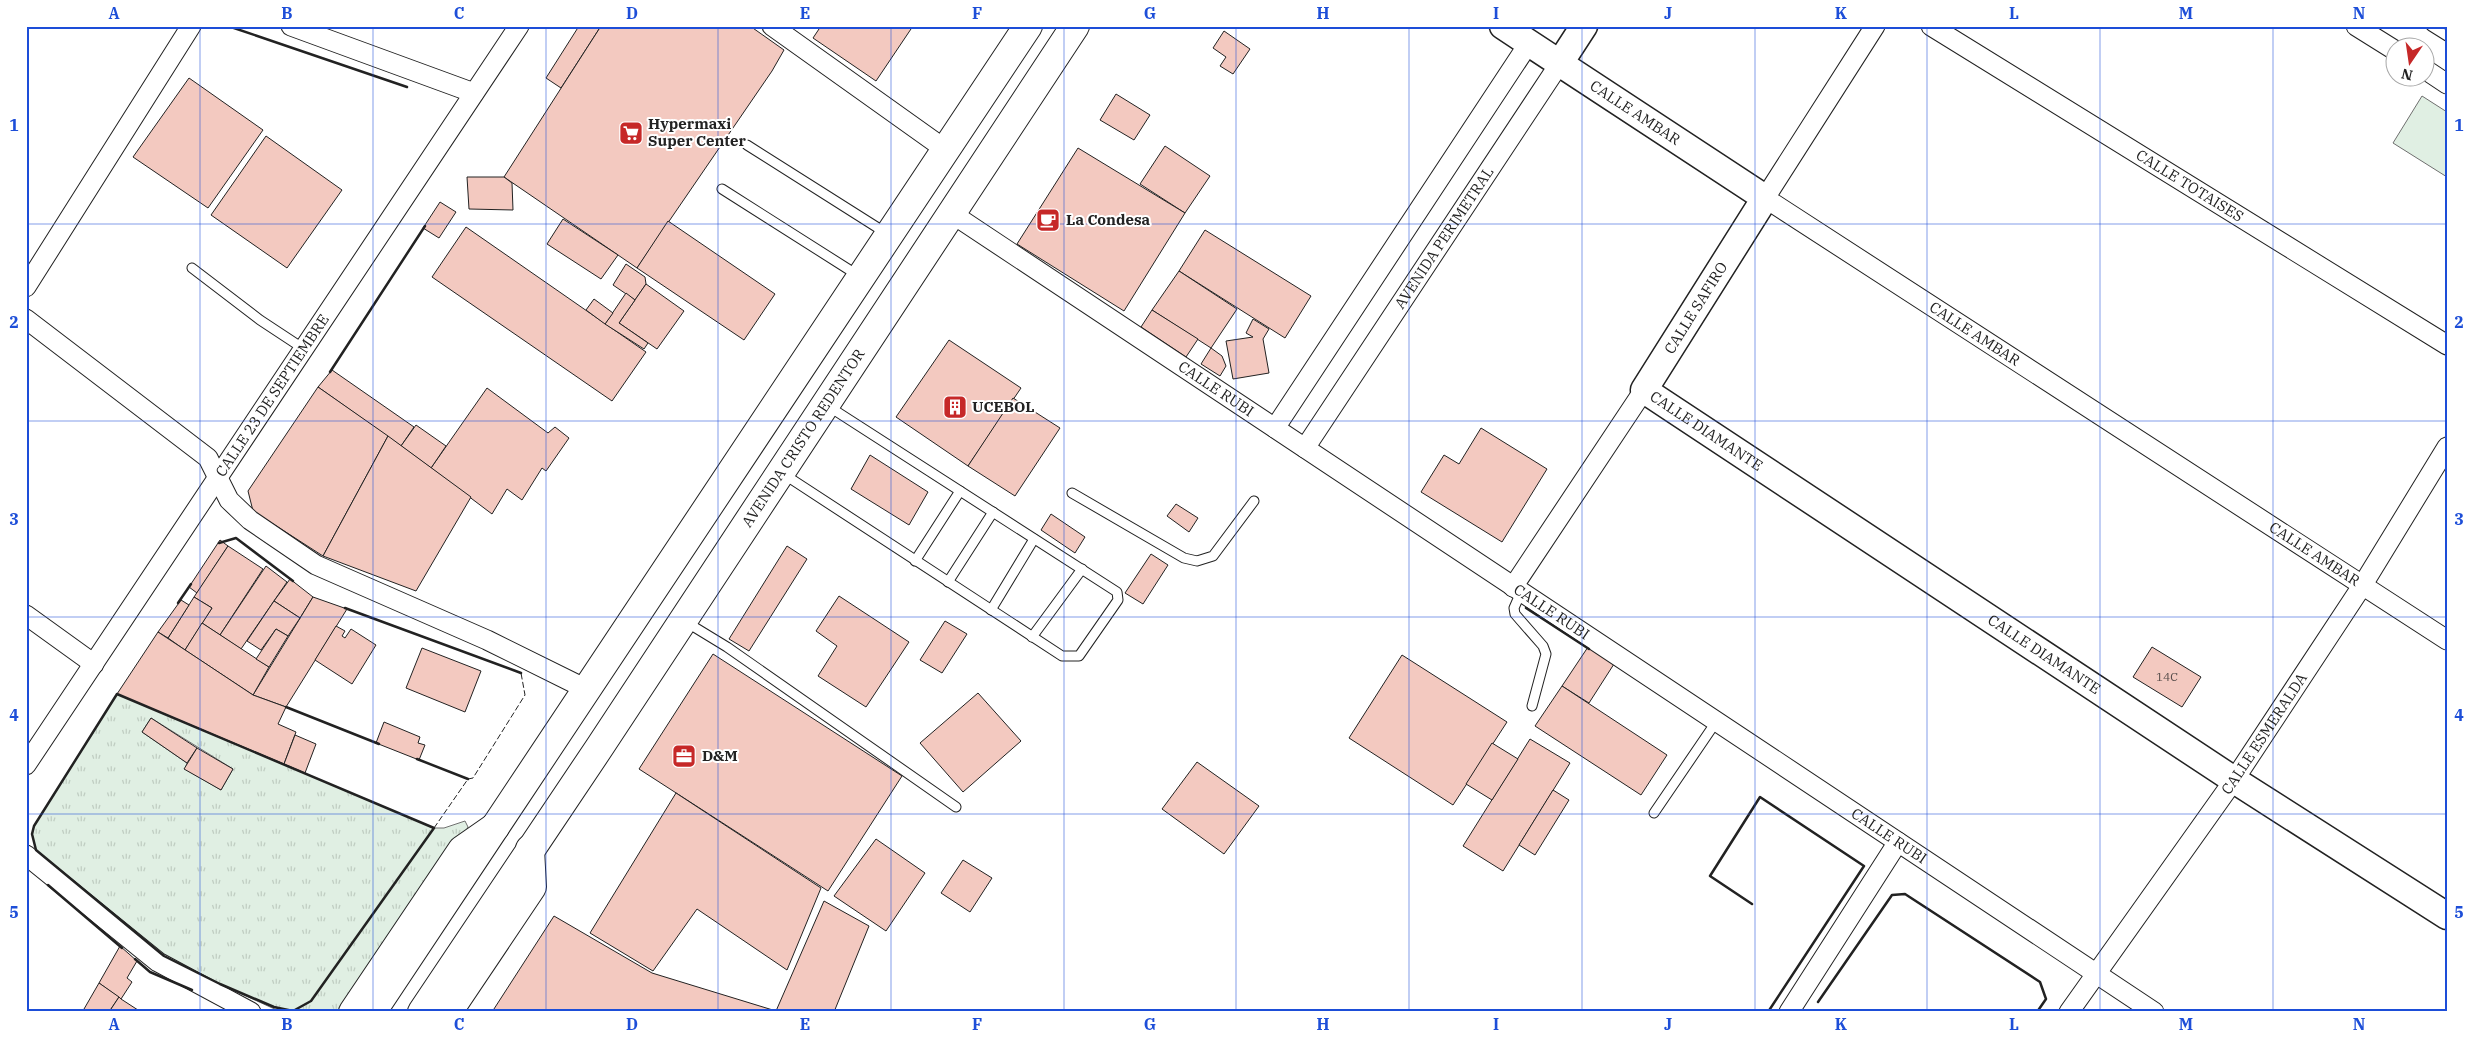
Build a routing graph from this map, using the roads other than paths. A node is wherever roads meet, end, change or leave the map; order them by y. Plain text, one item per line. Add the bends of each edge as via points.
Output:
1 (191, 26) edge
2 (291, 26) edge
3 (519, 26) edge
4 (772, 26) edge
5 (1028, 26) edge
6 (1075, 26) edge
7 (1503, 26) edge
8 (1584, 26) edge
9 (1875, 26) edge
10 (1931, 26) edge
11 (2356, 26) edge
12 (2431, 26) edge
13 (1535, 35) edge
14 (2447, 36) edge
15 (2386, 45) edge
16 (1560, 63) junction
17 (2436, 77) edge
18 (2447, 84) edge
19 (474, 93) junction
20 (747, 145) dead end
21 (946, 150) junction
22 (722, 189) dead end
23 (1765, 198) junction
24 (951, 213) junction
25 (889, 235) junction
26 (192, 268) dead end
27 (861, 277) junction
28 (26, 287) edge
29 (26, 319) edge
30 (2447, 345) edge
31 (304, 349) junction
32 (1644, 390) junction
33 (824, 404) junction
34 (1275, 428) junction
35 (2447, 447) edge
36 (1305, 448) junction
37 (780, 471) junction
38 (218, 478) junction
39 (960, 491) junction
40 (1072, 493) dead end
41 (1254, 501) dead end
42 (993, 512) junction
43 (1034, 539) junction
44 (914, 561) junction
45 (1082, 569) junction
46 (948, 582) junction
47 (2362, 586) junction
48 (1517, 590) junction
49 (991, 610) junction
50 (26, 615) edge
51 (682, 620) junction
52 (1032, 637) junction
53 (2447, 640) edge
54 (94, 664) junction
55 (586, 689) junction
56 (1532, 706) dead end
57 (1716, 722) junction
58 (26, 765) edge
59 (2234, 780) junction
60 (956, 807) dead end
61 (1654, 813) dead end
62 (495, 827) junction
63 (1898, 842) junction
64 (530, 849) junction
65 (26, 855) edge
66 (2447, 916) edge
67 (2096, 973) junction
68 (251, 1012) edge
69 (353, 1012) edge
70 (372, 1012) edge
71 (422, 1012) edge
72 (448, 1012) edge
73 (1790, 1012) edge
74 (2070, 1012) edge
75 (2154, 1012) edge

1 - 28 street
2 - 19 street
3 - 19 street, CALLE 23 DE SEPTIEMBRE
4 - 21 street
5 - 21 main road
6 - 24 main road, AVENIDA CRISTO REDENTOR
7 - 13 street, CALLE AMBAR
8 - 16 street, AVENIDA PERIMETRAL
9 - 23 street, CALLE SAFIRO
10 - 30 street, CALLE TOTAISES
11 - 15 street
12 - 14 lane
13 - 16 street, CALLE AMBAR
13 - 34 street
16 - 23 street, CALLE AMBAR
16 - 36 street, AVENIDA PERIMETRAL
17 - 18 street
19 - 31 street, CALLE 23 DE SEPTIEMBRE
20 - 25 lane
21 - 25 main road
22 - 27 lane
23 - 32 street, CALLE SAFIRO
23 - 47 street, CALLE AMBAR
24 - 33 main road, AVENIDA CRISTO REDENTOR
24 - 34 street, CALLE RUBI
25 - 27 main road
26 - 31 lane
27 - 55 main road
29 - 38 street via 208,458
31 - 38 street, CALLE 23 DE SEPTIEMBRE
32 - 48 street, CALLE SAFIRO
32 - 59 street, CALLE DIAMANTE
33 - 37 main road, AVENIDA CRISTO REDENTOR
33 - 39 lane
34 - 36 street, CALLE RUBI
35 - 47 street, CALLE ESMERALDA
36 - 48 street, CALLE RUBI
37 - 44 lane
37 - 51 main road, AVENIDA CRISTO REDENTOR
38 - 54 street, CALLE 23 DE SEPTIEMBRE
38 - 55 street via 229,500 250,520 316,565 487,640
39 - 42 lane
39 - 44 lane
40 - 41 lane via 1184,558 1196,561 1213,556
42 - 43 lane
42 - 46 lane
43 - 45 lane
43 - 49 lane
44 - 46 lane
45 - 52 lane
45 - 52 lane via 1119,596 1079,656 1062,656
46 - 49 lane
47 - 53 street, CALLE AMBAR
47 - 59 street, CALLE ESMERALDA
48 - 56 lane via 1515,614 1544,646 1546,654
48 - 57 street, CALLE RUBI
49 - 52 lane
50 - 54 street
51 - 60 lane via 727,647
51 - 64 main road, AVENIDA CRISTO REDENTOR
54 - 58 street, CALLE 23 DE SEPTIEMBRE
55 - 62 main road
57 - 61 lane
57 - 63 street, CALLE RUBI
59 - 66 street, CALLE DIAMANTE
59 - 67 street, CALLE ESMERALDA
62 - 69 main road via 462,850
62 - 70 main road
63 - 67 street, CALLE RUBI
63 - 73 street
64 - 71 main road, AVENIDA CRISTO REDENTOR
64 - 72 main road via 532,887
65 - 68 street via 158,962
67 - 74 street, CALLE ESMERALDA
67 - 75 street, CALLE RUBI

